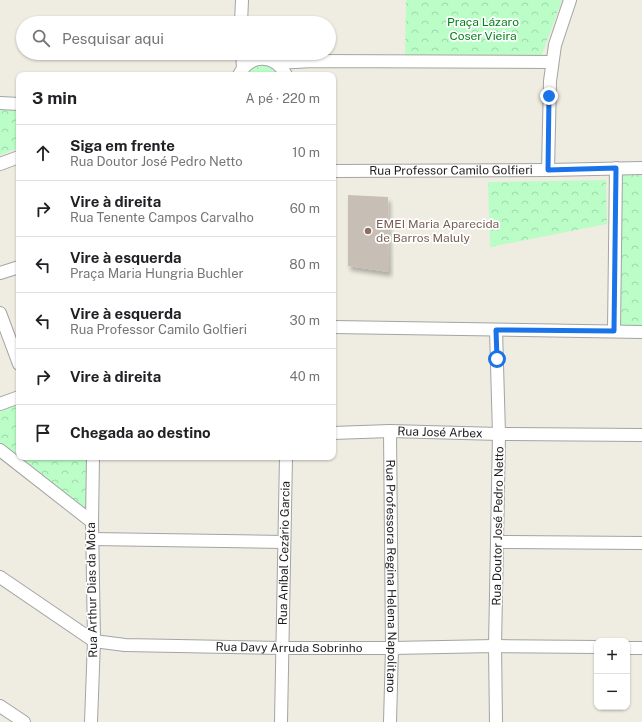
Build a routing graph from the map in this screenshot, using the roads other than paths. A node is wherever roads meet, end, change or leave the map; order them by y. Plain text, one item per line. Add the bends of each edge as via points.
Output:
1 (242, 0) edge
2 (570, 0) edge
3 (241, 16) edge
4 (242, 60) edge
5 (252, 60) edge
6 (271, 60) edge
7 (313, 61) junction
8 (552, 62) junction
9 (277, 63) junction
10 (241, 72) edge
11 (285, 72) edge
12 (293, 72) edge
13 (0, 103) edge
14 (16, 104) edge
15 (16, 158) edge
16 (0, 164) edge
17 (616, 168) junction
18 (642, 168) edge
19 (548, 170) junction
20 (336, 171) edge
21 (16, 268) edge
22 (0, 273) edge
23 (0, 313) edge
24 (336, 327) edge
25 (496, 330) junction
26 (614, 331) junction
27 (642, 332) edge
28 (16, 356) edge
29 (16, 398) edge
30 (0, 404) edge
31 (390, 431) junction
32 (336, 433) edge
33 (500, 434) junction
34 (642, 435) edge
35 (0, 450) edge
36 (93, 460) edge
37 (286, 460) edge
38 (92, 522) junction
39 (92, 539) junction
40 (284, 542) junction
41 (497, 542) junction
42 (642, 543) edge
43 (0, 577) edge
44 (94, 641) junction
45 (495, 646) junction
46 (594, 647) edge
47 (282, 648) junction
48 (392, 648) junction
49 (630, 648) edge
50 (642, 648) edge
51 (0, 706) edge
52 (24, 722) edge
53 (91, 722) edge
54 (281, 722) edge
55 (390, 722) edge
56 (496, 722) edge

1 - 3 street
2 - 8 street
4 - 10 street
5 - 10 street
6 - 9 street
7 - 8 street
7 - 9 street
7 - 12 street
8 - 19 street
9 - 11 street
13 - 14 street
15 - 16 street
17 - 18 street, Rua Professor Camilo Golfieri
17 - 19 street, Rua Professor Camilo Golfieri
17 - 26 street
19 - 20 street, Rua Professor Camilo Golfieri
21 - 22 street
23 - 28 street
24 - 25 street
25 - 26 street
25 - 33 street, Rua Doutor José Pedro Netto
26 - 27 street
29 - 30 street
31 - 32 street, Rua José Arbex
31 - 33 street, Rua José Arbex
31 - 48 street, Rua Professora Regina Helena Napolitano
33 - 34 street, Rua José Arbex
33 - 41 street, Rua Doutor José Pedro Netto
35 - 38 street
36 - 38 street, Rua Arthur Dias da Mota
37 - 40 street, Rua Aníbal Cezário Garcia
38 - 39 street, Rua Arthur Dias da Mota
39 - 40 street
39 - 44 street, Rua Arthur Dias da Mota
40 - 47 street, Rua Aníbal Cezário Garcia
41 - 42 street
41 - 45 street, Rua Doutor José Pedro Netto
43 - 44 street, Rua Davy Arruda Sobrinho
44 - 47 street, Rua Davy Arruda Sobrinho via 125,645
44 - 53 street, Rua Arthur Dias da Mota
45 - 46 street, Rua Davy Arruda Sobrinho
45 - 48 street, Rua Davy Arruda Sobrinho
45 - 56 street, Rua Doutor José Pedro Netto
47 - 48 street, Rua Davy Arruda Sobrinho
47 - 54 street, Rua Aníbal Cezário Garcia
48 - 55 street, Rua Professora Regina Helena Napolitano
49 - 50 street
51 - 52 street

